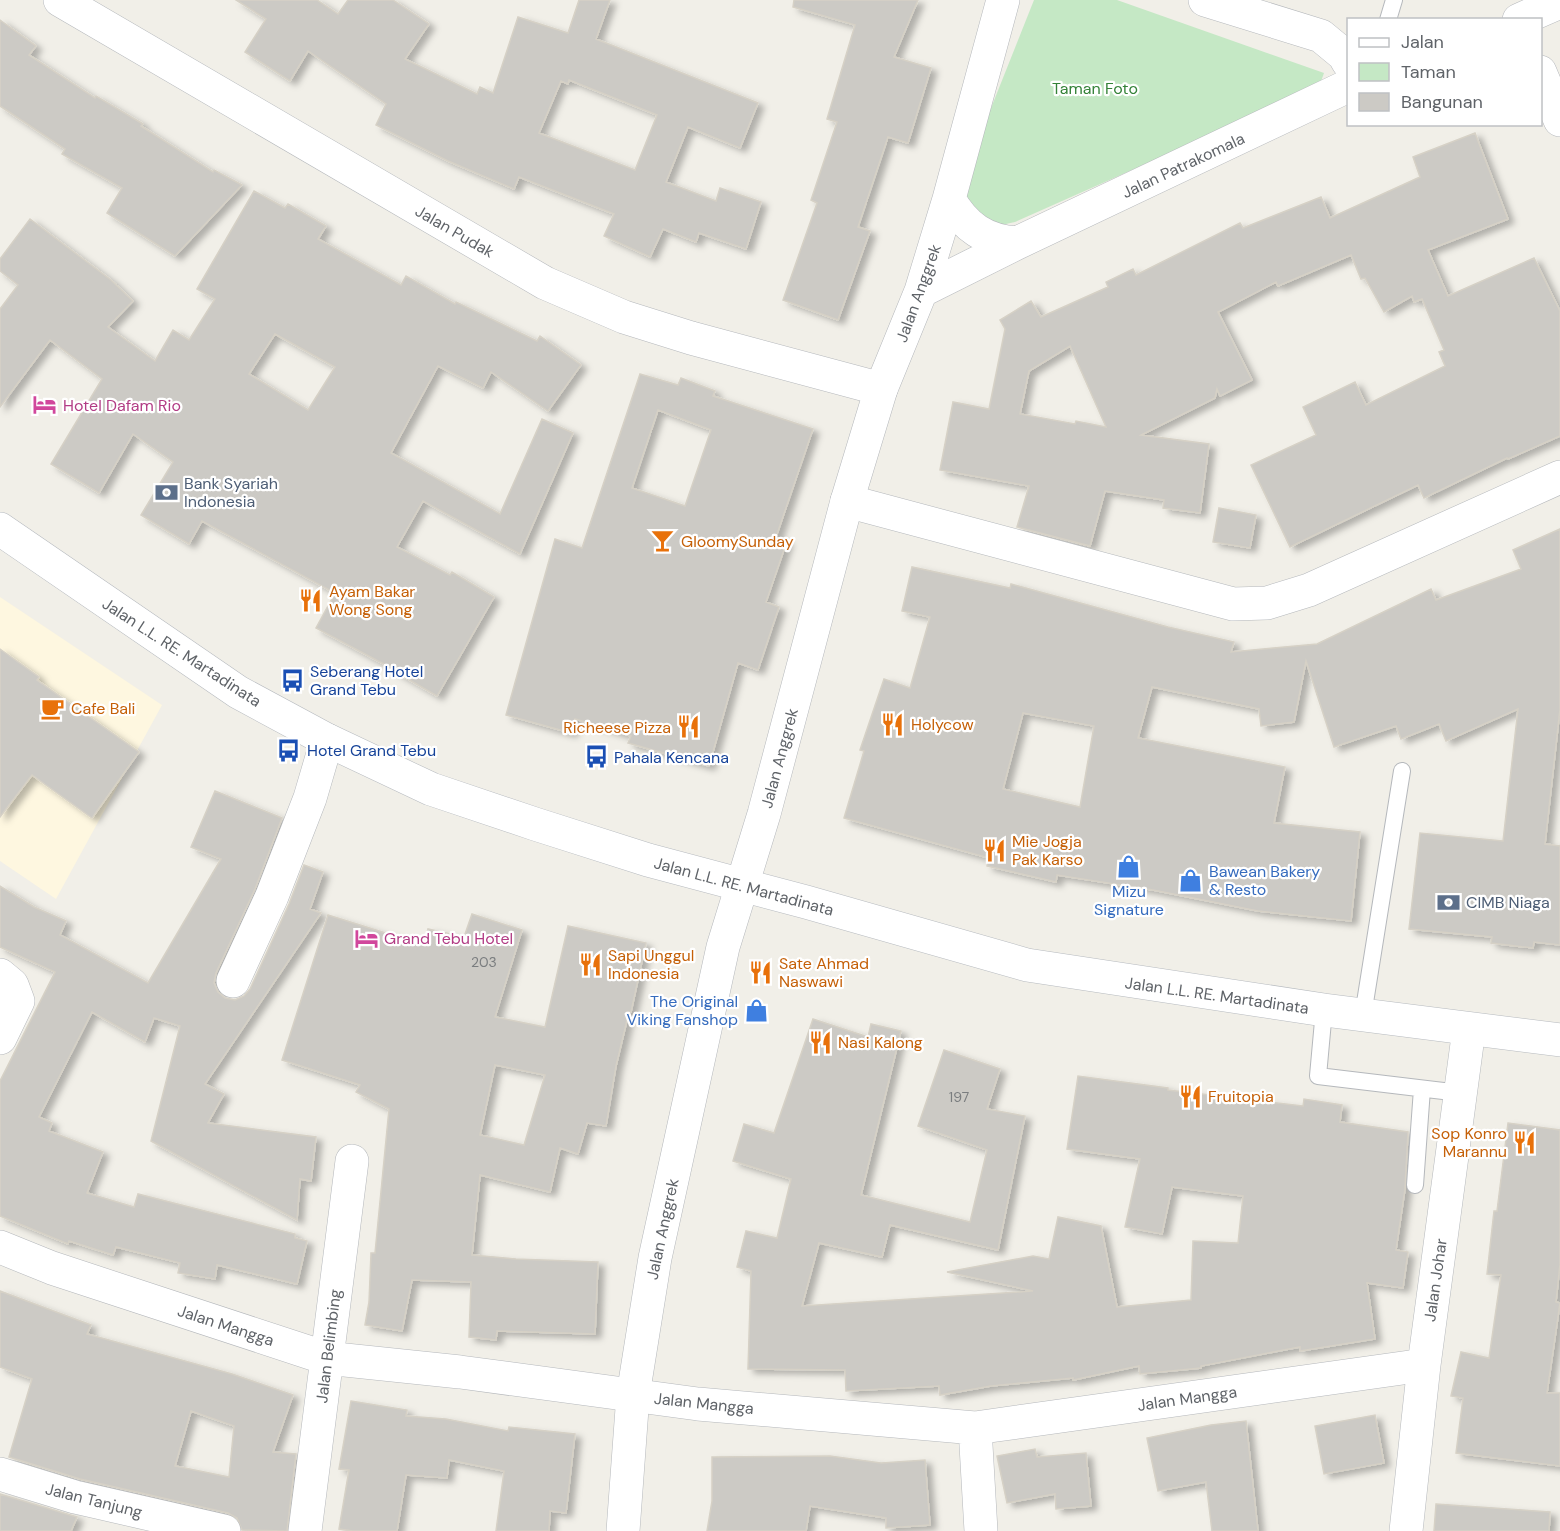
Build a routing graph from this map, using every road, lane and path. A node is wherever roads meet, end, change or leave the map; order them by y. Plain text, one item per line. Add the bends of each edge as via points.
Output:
1 (60, 0) edge
2 (1003, 0) edge
3 (1205, 0) edge
4 (1394, 0) edge
5 (1511, 0) edge
6 (1560, 2) edge
7 (1389, 18) edge
8 (1519, 18) edge
9 (1521, 18) edge
10 (1347, 64) edge
11 (1542, 77) edge
12 (1560, 120) edge
13 (949, 199) junction
14 (1017, 243) junction
15 (921, 291) junction
16 (881, 388) junction
17 (1560, 477) edge
18 (847, 501) junction
19 (0, 529) edge
20 (327, 740) junction
21 (1402, 771) dead end
22 (741, 885) junction
23 (6, 980) edge
24 (232, 981) dead end
25 (1324, 1010) junction
26 (1363, 1016) junction
27 (1469, 1029) junction
28 (0, 1038) edge
29 (1560, 1040) edge
30 (1422, 1089) junction
31 (1460, 1094) junction
32 (352, 1161) dead end
33 (1415, 1185) dead end
34 (0, 1247) edge
35 (326, 1358) junction
36 (1424, 1365) junction
37 (633, 1395) junction
38 (975, 1428) junction
39 (0, 1474) edge
40 (224, 1531) edge
41 (305, 1531) edge
42 (623, 1531) edge
43 (981, 1531) edge
44 (1406, 1531) edge

1 - 16 street, Jalan Pudak via 545,283 624,317
2 - 13 street, Jalan Anggrek
3 - 10 street via 1321,36
4 - 7 lane
5 - 8 street
6 - 9 street
10 - 14 street, Jalan Patrakomala
11 - 12 street
13 - 14 street via 958,214 984,236
13 - 15 street, Jalan Anggrek
14 - 15 street, Jalan Patrakomala
15 - 16 street, Jalan Anggrek
16 - 18 street, Jalan Anggrek
17 - 18 street via 1309,590 1267,603 1233,604
18 - 22 street, Jalan Anggrek via 764,814
19 - 20 street, Jalan L.L. RE. Martadinata via 238,692
20 - 22 street, Jalan L.L. RE. Martadinata via 431,789 648,860
20 - 24 street via 310,798 272,896
21 - 26 lane
22 - 25 street, Jalan L.L. RE. Martadinata via 1028,964
22 - 37 street, Jalan Anggrek via 723,947 655,1258
23 - 28 street via 18,1001
25 - 26 street, Jalan L.L. RE. Martadinata
25 - 30 lane via 1318,1076
26 - 27 street, Jalan L.L. RE. Martadinata
27 - 29 street, Jalan L.L. RE. Martadinata
27 - 31 street, Jalan Johar
30 - 31 lane
30 - 33 lane
31 - 36 street, Jalan Johar
32 - 35 street, Jalan Belimbing
34 - 35 street, Jalan Mangga via 52,1268
35 - 37 street, Jalan Mangga
35 - 41 street, Jalan Belimbing
36 - 38 street, Jalan Mangga
36 - 44 street, Jalan Johar
37 - 38 street, Jalan Mangga
37 - 42 street, Jalan Anggrek
38 - 43 street
39 - 40 street, Jalan Tanjung via 75,1497

